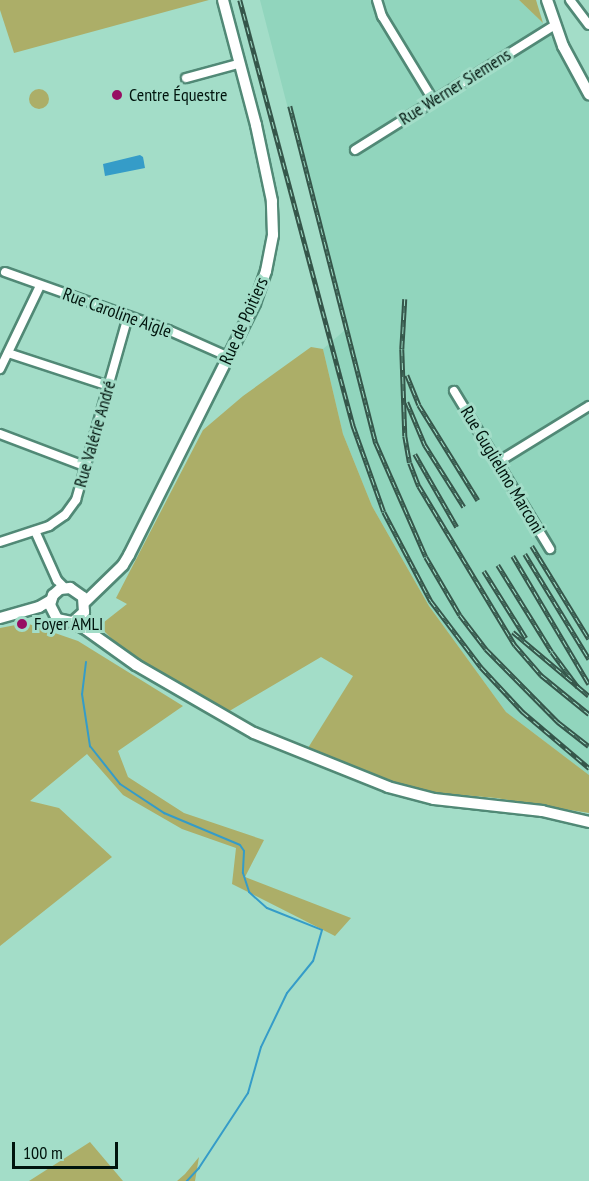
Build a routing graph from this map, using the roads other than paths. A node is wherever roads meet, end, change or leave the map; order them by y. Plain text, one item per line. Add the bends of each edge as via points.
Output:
1 (223, 0) edge
2 (377, 0) edge
3 (547, 0) edge
4 (570, 0) edge
5 (555, 25) junction
6 (589, 25) edge
7 (238, 64) junction
8 (186, 78) dead end
9 (589, 94) edge
10 (433, 100) junction
11 (355, 150) dead end
12 (5, 272) dead end
13 (40, 286) junction
14 (129, 316) junction
15 (8, 353) junction
16 (229, 357) junction
17 (0, 369) edge
18 (109, 386) junction
19 (454, 391) dead end
20 (589, 406) edge
21 (0, 434) edge
22 (498, 462) junction
23 (87, 467) junction
24 (34, 531) junction
25 (0, 542) edge
26 (550, 549) dead end
27 (105, 581) junction
28 (61, 590) junction
29 (84, 607) junction
30 (17, 614) junction
31 (52, 615) junction
32 (0, 618) edge
33 (73, 622) junction
34 (102, 641) junction
35 (589, 822) edge

1 - 7 street, Rue de Poitiers
2 - 10 street via 382,16
3 - 5 street
4 - 6 street
5 - 9 street
5 - 10 street, Rue Werner Siemens
7 - 8 street
7 - 16 street, Rue de Poitiers via 272,201 273,235 255,303
10 - 11 street, Rue Werner Siemens
12 - 13 street, Rue Caroline Aigle
13 - 14 street, Rue Caroline Aigle
13 - 15 street
14 - 16 street, Rue Caroline Aigle
14 - 18 street, Rue Valérie André
15 - 17 street
15 - 18 street
16 - 27 street, Rue de Poitiers via 129,555
18 - 23 street, Rue Valérie André
19 - 22 street, Rue Guglielmo Marconi
20 - 22 street
21 - 23 street
22 - 26 street, Rue Guglielmo Marconi
23 - 24 street, Rue Valérie André via 70,509 49,526
24 - 25 street, Rue Valérie André
24 - 28 street
27 - 28 street, Rue de Poitiers
27 - 29 street, Rue de Poitiers
28 - 29 street
28 - 30 street, Rue de Poitiers
28 - 31 street
29 - 33 street, Rue de Poitiers
29 - 34 street
30 - 31 street
30 - 32 street
31 - 33 street via 62,622
33 - 34 street
34 - 35 street via 247,730 388,787 434,799 552,812

